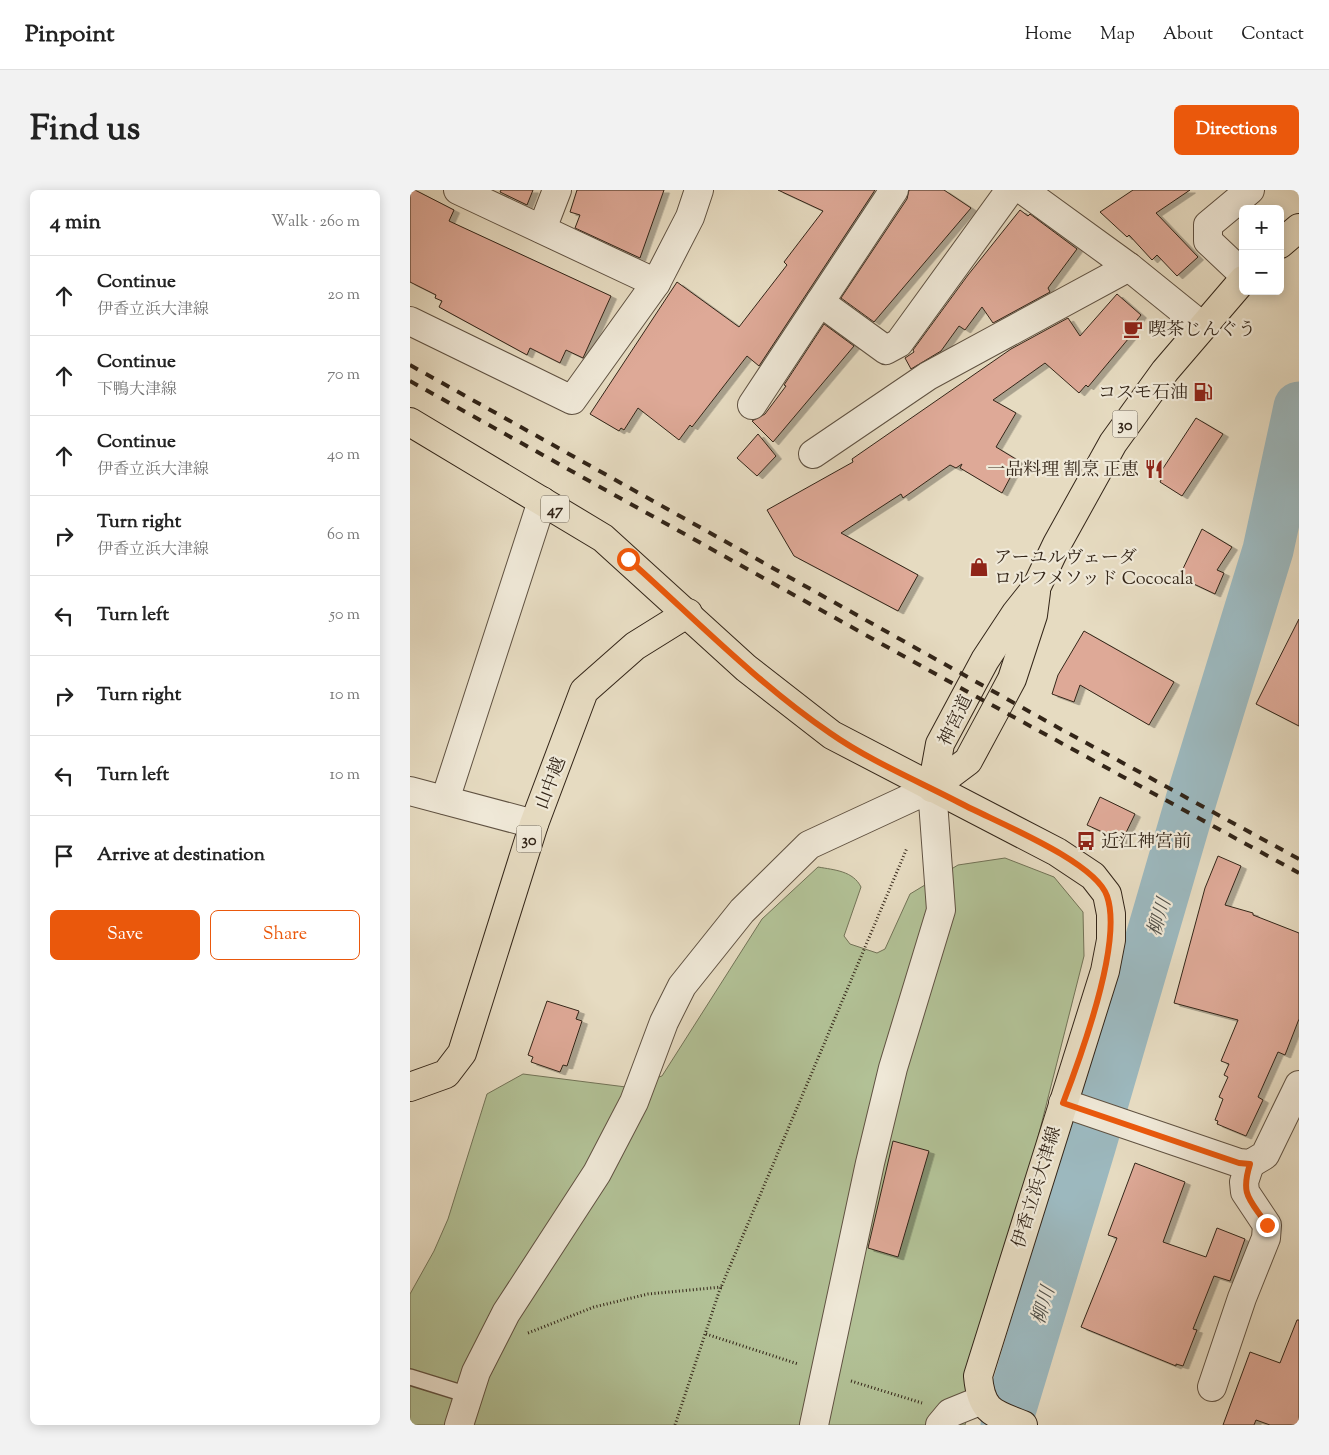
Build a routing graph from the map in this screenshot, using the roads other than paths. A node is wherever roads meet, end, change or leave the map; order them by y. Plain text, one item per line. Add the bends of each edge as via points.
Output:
1 (458, 190) edge
2 (557, 190) edge
3 (699, 190) edge
4 (894, 190) edge
5 (1010, 190) edge
6 (1023, 190) edge
7 (1250, 190) edge
8 (1299, 228) edge
9 (542, 229) junction
10 (1284, 241) edge
11 (1129, 267) junction
12 (1239, 270) edge
13 (656, 283) junction
14 (1239, 284) edge
15 (820, 302) junction
16 (410, 321) edge
17 (1202, 326) junction
18 (752, 405) dead end
19 (410, 422) edge
20 (813, 454) dead end
21 (542, 501) junction
22 (688, 613) junction
23 (932, 788) junction
24 (410, 791) edge
25 (445, 800) junction
26 (534, 824) junction
27 (1299, 1085) edge
28 (410, 1087) edge
29 (1072, 1106) junction
30 (1250, 1164) junction
31 (410, 1377) edge
32 (1212, 1387) dead end
33 (468, 1395) junction
34 (990, 1408) junction
35 (459, 1425) edge
36 (814, 1425) edge
37 (940, 1425) edge
38 (1023, 1425) edge

1 - 9 street
2 - 9 street
3 - 13 street via 690,217
4 - 15 street
5 - 15 street via 899,343 886,350
6 - 11 street
7 - 12 street via 1208,225 1208,241
8 - 10 main road
9 - 13 street
11 - 17 street
11 - 20 street via 928,376
13 - 16 street via 572,400
14 - 17 main road, 神宮道 / 30
15 - 18 street
17 - 23 main road, 神宮道 / 30 via 1159,378 1113,443 1036,588 1033,615 1012,679 968,761
19 - 21 main road, 47
21 - 22 main road, 47 via 603,538
21 - 25 street
22 - 23 main road, 伊香立浜大津線 via 746,668 809,718 860,751
22 - 26 main road, 山中越 / 30 via 635,646 584,691
23 - 29 main road, 伊香立浜大津線 via 1057,852 1093,876 1107,894 1112,914 1105,971 1075,1070
23 - 33 street via 809,845 742,911 688,978 664,1022 634,1102 596,1173 506,1313
23 - 36 street via 941,910 893,1068
24 - 25 street
25 - 26 street
26 - 28 main road, 山中越 / 30 via 462,1053 446,1074
27 - 30 street via 1265,1155
29 - 30 street
29 - 34 main road, 伊香立浜大津線 via 978,1376
30 - 32 street via 1244,1182 1245,1192 1267,1225 1266,1238
31 - 33 lane
33 - 35 street
34 - 37 street via 950,1412
34 - 38 main road

